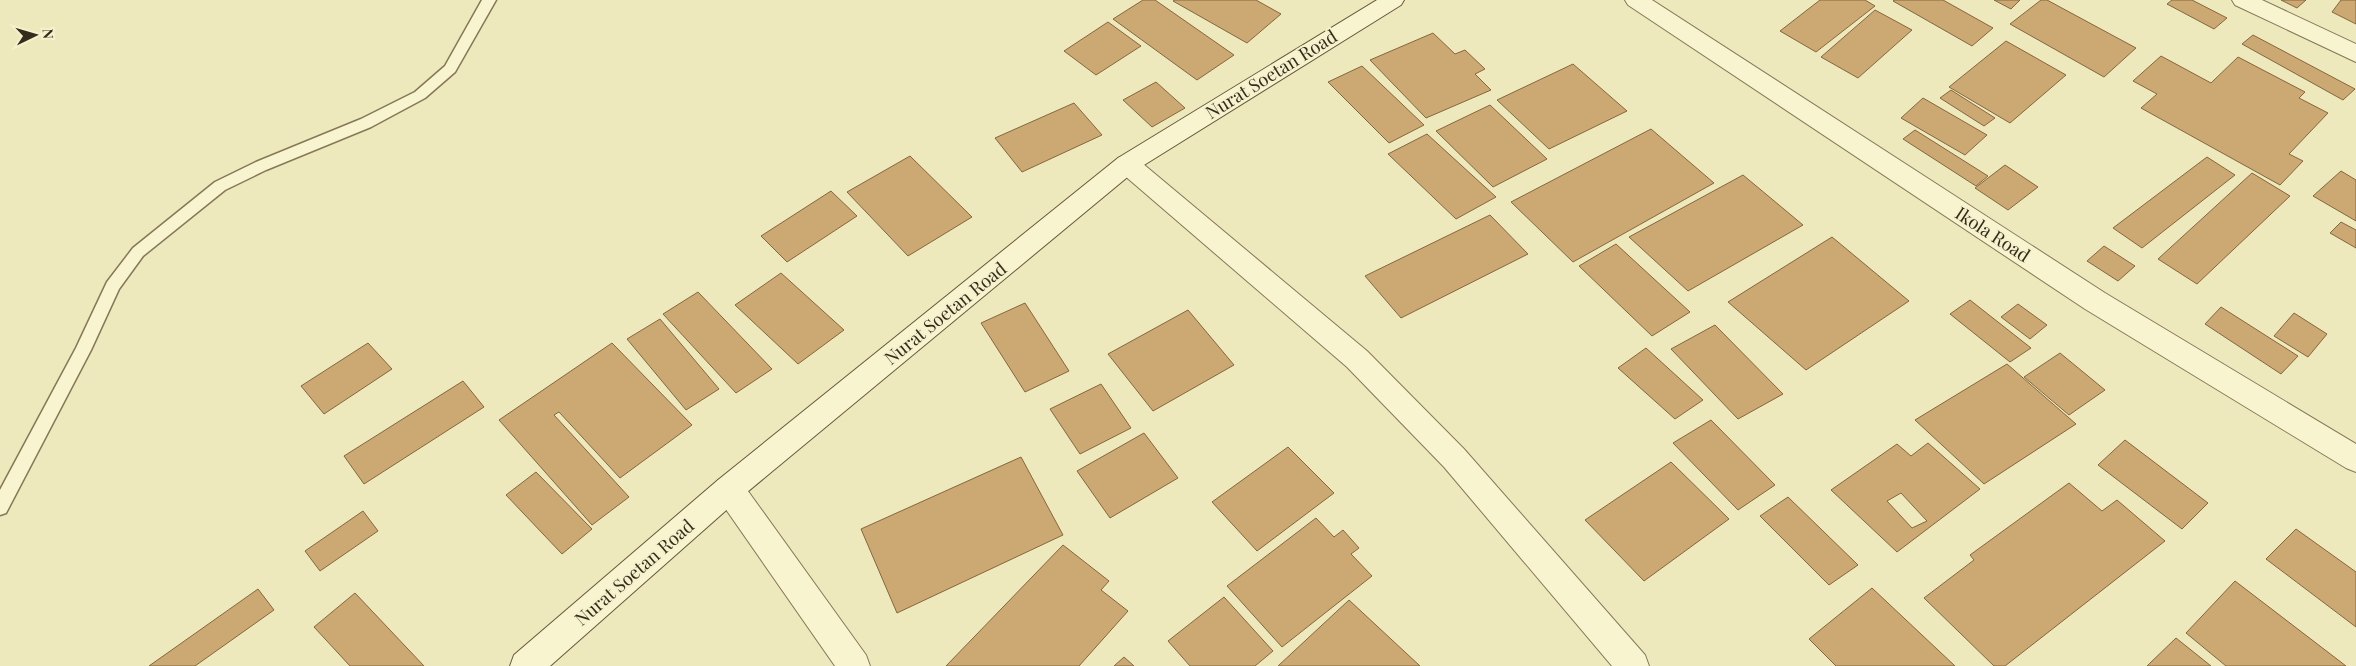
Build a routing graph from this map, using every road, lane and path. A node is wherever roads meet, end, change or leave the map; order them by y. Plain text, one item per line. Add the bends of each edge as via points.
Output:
1 (489, 0) edge
2 (1393, 0) edge
3 (1636, 0) edge
4 (2244, 0) edge
5 (2356, 54) edge
6 (1127, 164) junction
7 (2356, 459) edge
8 (729, 489) junction
9 (0, 507) edge
10 (526, 666) edge
11 (854, 666) edge
12 (1633, 666) edge

1 - 9 lane via 450,69 420,95 366,123 220,186 138,252 113,286
2 - 6 street, Nurat Soetan Road
3 - 7 street, Ikola Road via 2095,301
4 - 5 street
6 - 8 street, Nurat Soetan Road
6 - 12 street via 1357,359 1454,458
8 - 10 street, Nurat Soetan Road
8 - 11 street

